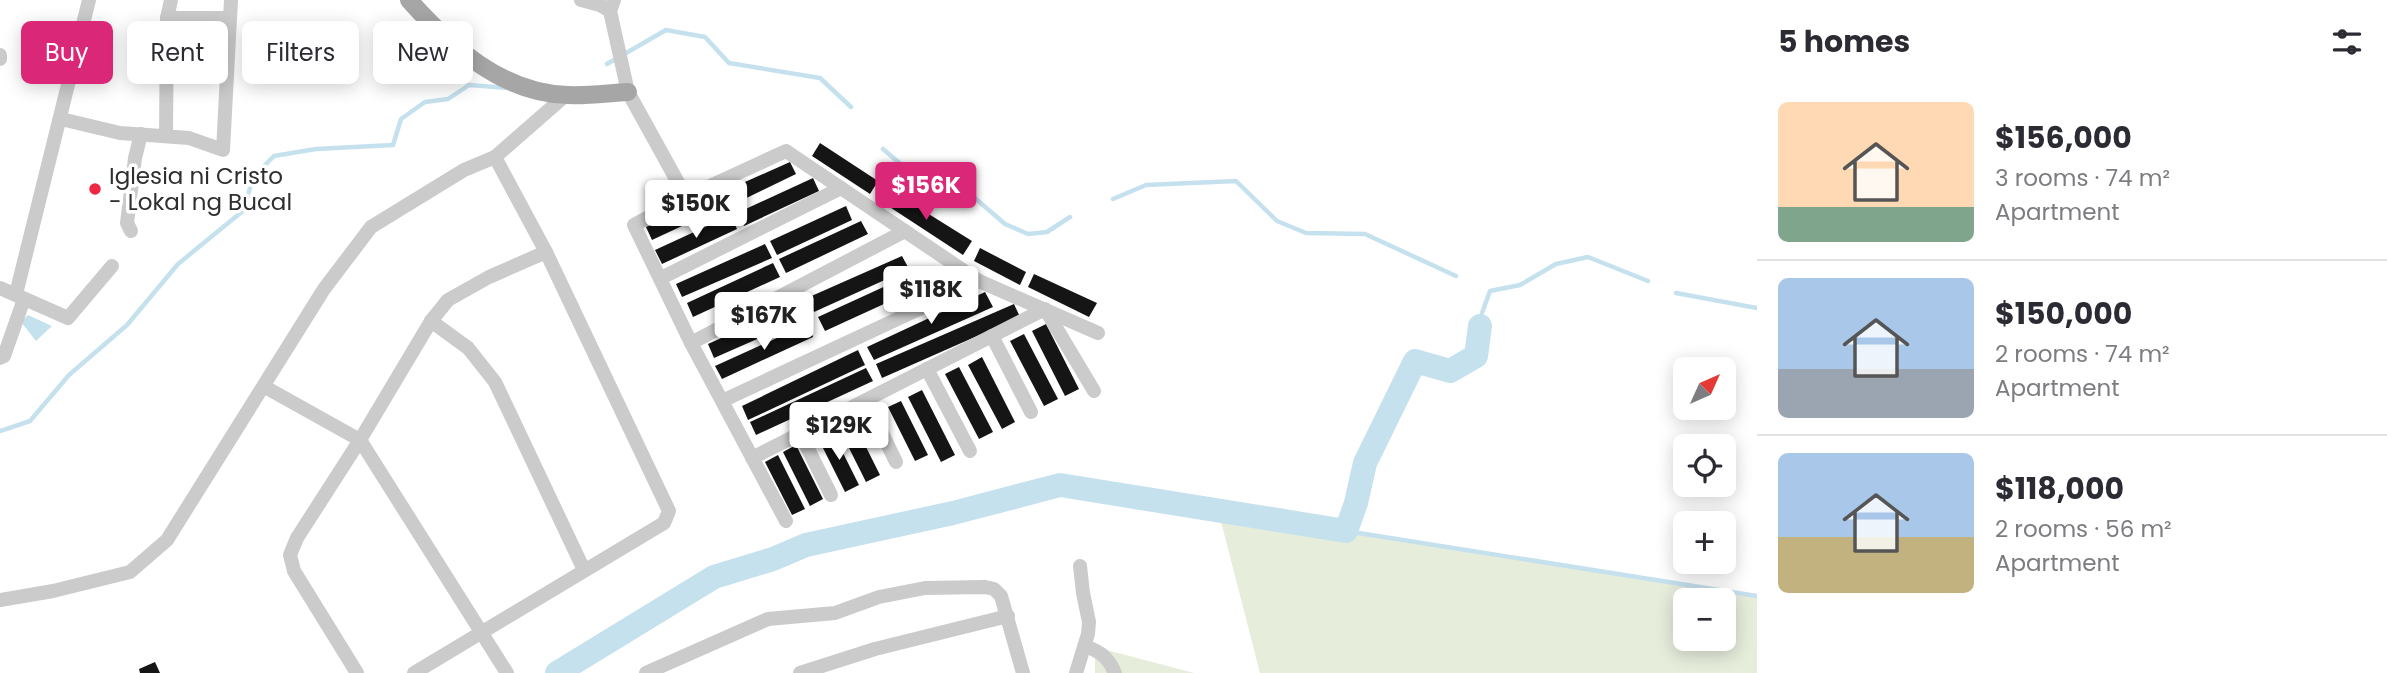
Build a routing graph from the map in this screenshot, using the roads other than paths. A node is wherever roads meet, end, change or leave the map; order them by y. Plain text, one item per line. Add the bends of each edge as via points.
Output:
1 (89, 0) edge
2 (171, 0) edge
3 (231, 0) edge
4 (409, 0) edge
5 (581, 0) edge
6 (612, 6) edge
7 (167, 18) junction
8 (230, 18) junction
9 (628, 92) junction
10 (566, 95) junction
11 (61, 119) junction
12 (141, 134) junction
13 (166, 135) junction
14 (495, 157) junction
15 (841, 188) junction
16 (686, 197) junction
17 (131, 231) dead end
18 (905, 231) junction
19 (546, 252) junction
20 (112, 265) dead end
21 (661, 278) junction
22 (979, 281) junction
23 (0, 288) edge
24 (20, 297) junction
25 (1045, 309) junction
26 (431, 321) junction
27 (1098, 333) dead end
28 (992, 336) junction
29 (691, 343) junction
30 (0, 358) edge
31 (927, 369) junction
32 (265, 387) junction
33 (1094, 391) dead end
34 (866, 400) junction
35 (722, 401) junction
36 (1031, 412) dead end
37 (800, 433) junction
38 (360, 440) junction
39 (970, 451) dead end
40 (752, 458) junction
41 (896, 462) dead end
42 (831, 495) dead end
43 (786, 521) dead end
44 (1080, 566) dead end
45 (584, 570) junction
46 (0, 600) edge
47 (1008, 616) junction
48 (480, 632) junction
49 (1085, 646) junction
50 (357, 673) edge
51 (414, 673) edge
52 (507, 673) edge
53 (646, 673) edge
54 (800, 673) edge
55 (1023, 673) edge
56 (1076, 673) edge
57 (1115, 673) edge

1 - 11 street
2 - 7 street
3 - 8 street
4 - 10 main road via 440,35 468,57 519,86
5 - 6 street
6 - 9 street via 614,38
7 - 8 street
7 - 13 street
8 - 13 street via 223,150
9 - 10 main road
9 - 16 street
10 - 14 street
11 - 12 street
11 - 24 street
12 - 13 street
12 - 17 street via 127,223
14 - 19 street
14 - 32 street via 464,170 372,227 324,289
15 - 16 street via 786,151
15 - 18 street
15 - 21 street
16 - 21 street via 634,225
18 - 22 street
18 - 29 street
19 - 26 street via 448,300
19 - 45 street via 669,511 664,523
20 - 24 street via 68,318
21 - 29 street
22 - 25 street
22 - 35 street
23 - 24 street
24 - 30 street
25 - 27 street
25 - 28 street
25 - 33 street
26 - 38 street
26 - 45 street via 468,348 495,382
28 - 31 street
28 - 36 street
29 - 35 street
31 - 34 street
31 - 39 street
32 - 38 street
32 - 46 street via 167,540 130,572
34 - 37 street
34 - 41 street
35 - 40 street
37 - 40 street
37 - 42 street
38 - 48 street
38 - 50 street via 290,555 294,571
40 - 43 street
44 - 49 street via 1089,622
45 - 48 street
47 - 53 street via 995,589 925,588 879,597 835,613 768,619
47 - 54 street via 874,649
47 - 55 street
48 - 51 street
48 - 52 street
49 - 56 street
49 - 57 street via 1107,657

